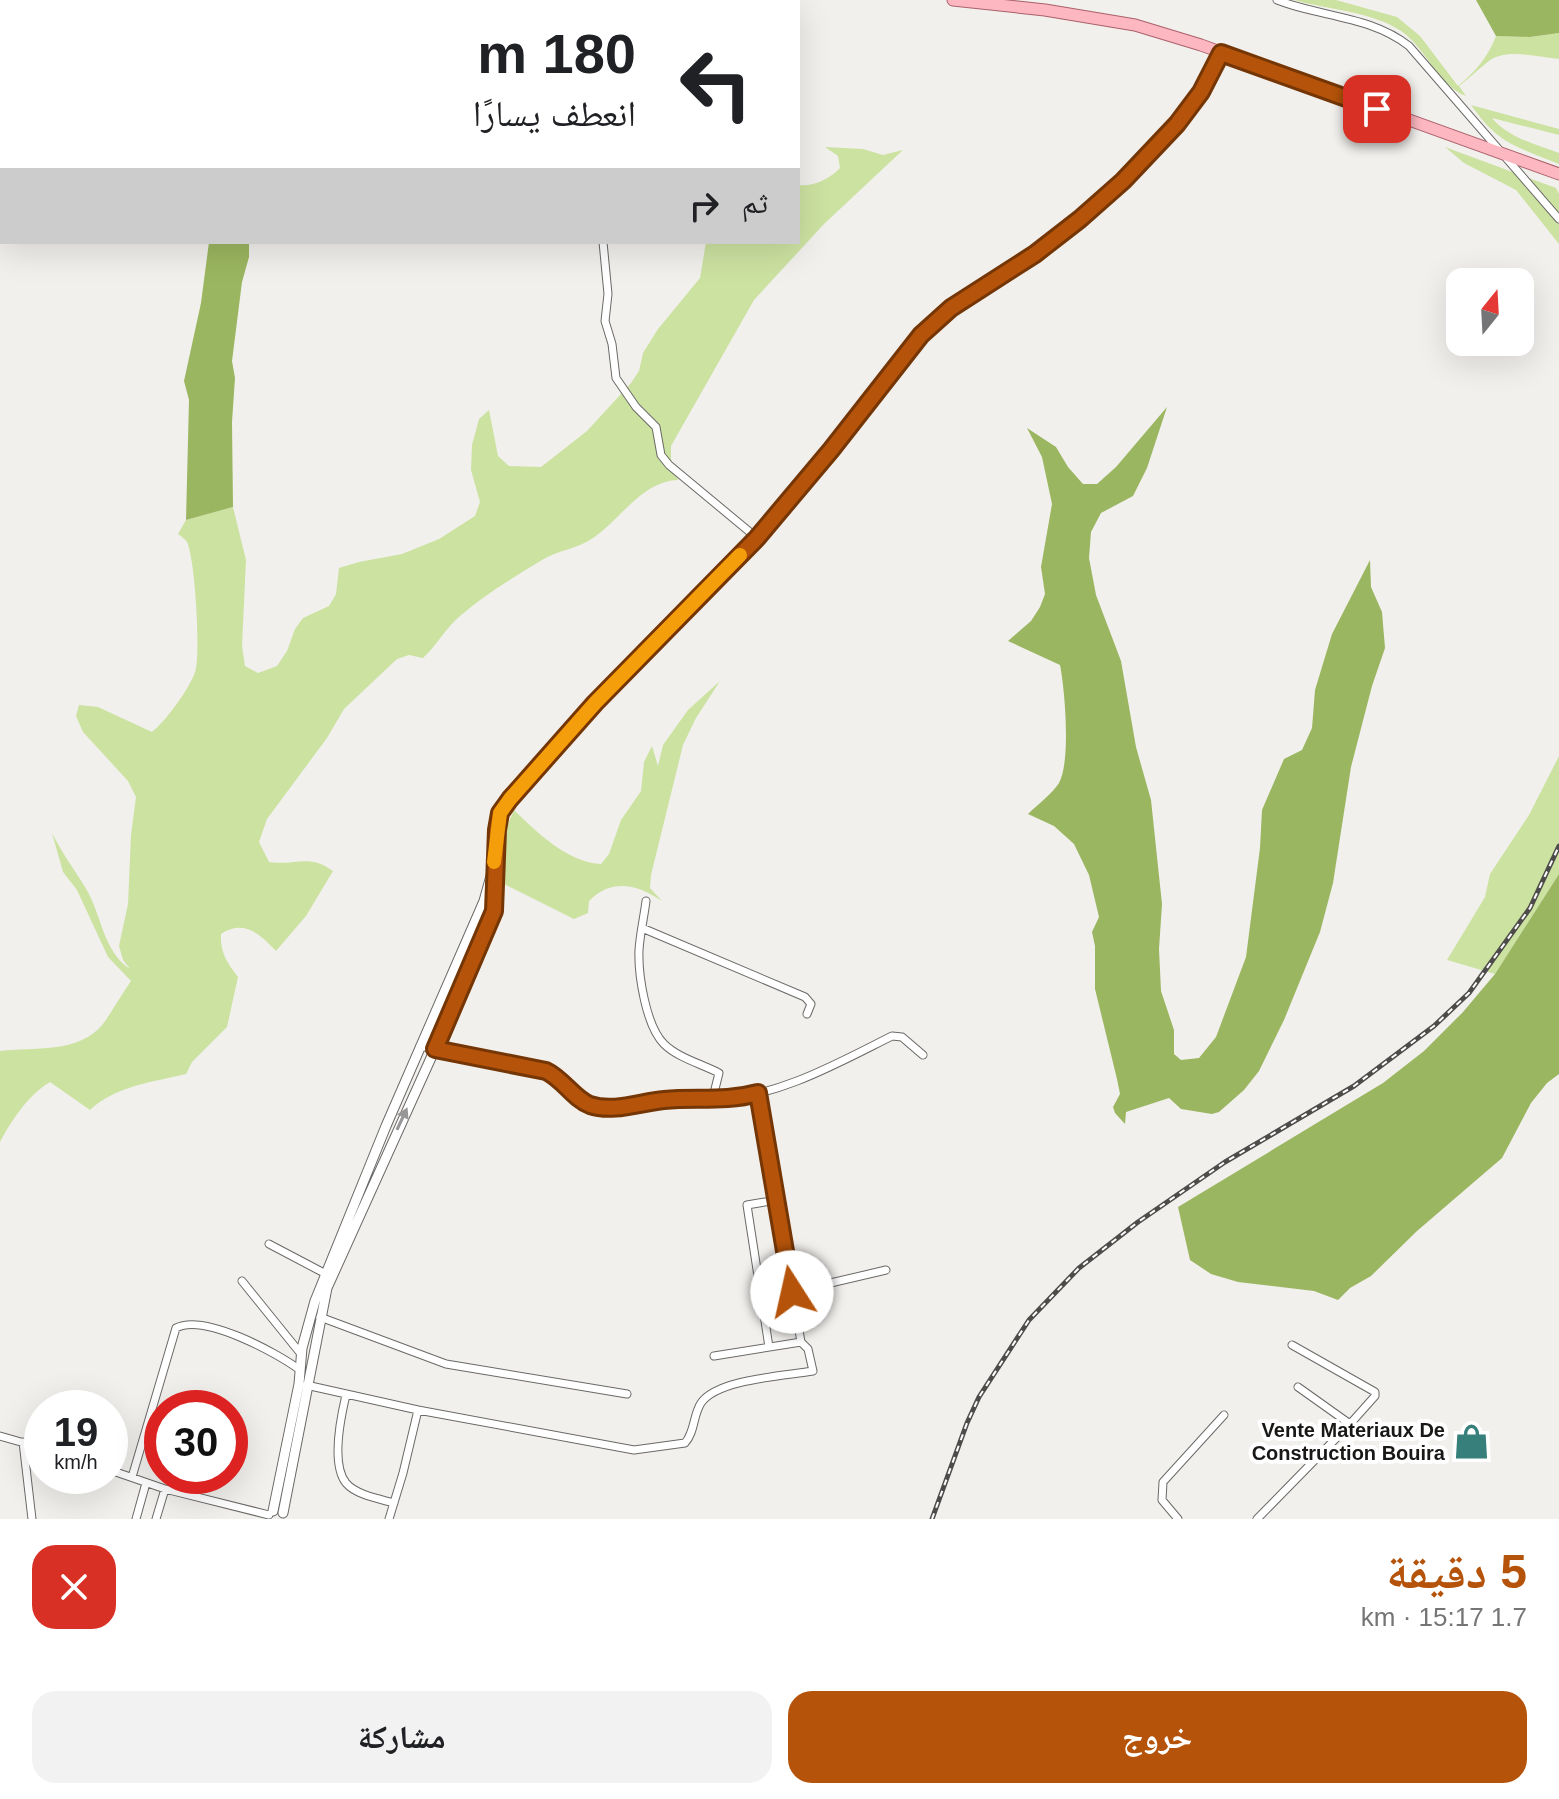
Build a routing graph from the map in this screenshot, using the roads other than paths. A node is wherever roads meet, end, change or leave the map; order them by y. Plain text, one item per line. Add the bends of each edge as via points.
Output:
1 (953, 0) edge
2 (1277, 0) edge
3 (1221, 53) junction
4 (1500, 153) junction
5 (1559, 174) edge
6 (1559, 219) edge
7 (603, 244) edge
8 (757, 538) junction
9 (493, 869) junction
10 (646, 901) dead end
11 (642, 928) junction
12 (807, 1014) dead end
13 (427, 1029) junction
14 (441, 1034) junction
15 (420, 1046) junction
16 (435, 1049) junction
17 (923, 1055) dead end
18 (758, 1093) junction
19 (712, 1101) junction
20 (777, 1200) junction
21 (269, 1244) dead end
22 (886, 1270) dead end
23 (326, 1274) junction
24 (242, 1281) dead end
25 (792, 1292) junction
26 (315, 1315) junction
27 (801, 1342) junction
28 (1292, 1345) dead end
29 (769, 1347) junction
30 (301, 1354) junction
31 (714, 1356) dead end
32 (300, 1370) junction
33 (303, 1385) junction
34 (1298, 1387) dead end
35 (627, 1394) dead end
36 (346, 1395) junction
37 (418, 1410) junction
38 (1224, 1415) dead end
39 (1350, 1424) junction
40 (0, 1436) edge
41 (23, 1442) joint
42 (128, 1476) edge
43 (132, 1477) junction
44 (144, 1482) edge
45 (144, 1490) edge
46 (164, 1494) edge
47 (186, 1494) edge
48 (394, 1503) junction
49 (276, 1515) edge
50 (32, 1519) edge
51 (136, 1519) edge
52 (156, 1519) edge
53 (389, 1519) edge
54 (1178, 1519) edge
55 (1257, 1519) edge

1 - 3 main road via 1100,18
2 - 4 street via 1395,35
3 - 4 main road
3 - 8 street via 1185,113 1123,181 1035,254 951,308 921,335
4 - 5 main road
4 - 6 street
7 - 8 street via 605,321 616,378 656,427 661,455 669,465
8 - 9 street via 595,703 510,799 500,813
9 - 13 street
9 - 14 street via 494,911
10 - 11 street
11 - 12 street via 805,997 811,1004
11 - 19 street via 640,971 651,1021 672,1051 719,1073
13 - 14 street
13 - 15 street
14 - 16 street
15 - 16 street
15 - 23 street
16 - 19 street via 546,1071 593,1106
26 -> 16 street
17 - 18 street via 902,1037 892,1036 809,1078
18 - 19 street
18 - 20 street
20 - 25 street
20 - 29 street via 747,1205
21 - 23 street
22 - 25 street
23 - 26 street
24 - 30 street
25 - 27 street
26 - 30 street
26 - 33 street
26 - 35 street via 446,1364
27 - 29 street
27 - 37 street via 813,1371 710,1392 697,1411 690,1438 677,1445 634,1450
28 - 39 street via 1375,1392
29 - 31 street
30 - 32 street
32 - 33 street
32 - 43 street via 265,1347 213,1328 176,1328
33 - 36 street
33 - 49 street
34 - 39 street
36 - 37 street
36 - 48 street via 338,1433 343,1478 354,1489
37 - 48 street
38 - 54 street via 1163,1482 1162,1500
39 - 55 street
40 - 41 street
41 - 50 street
42 - 43 street
43 - 44 street
45 - 51 street
46 - 52 street
47 - 49 street
48 - 53 street

